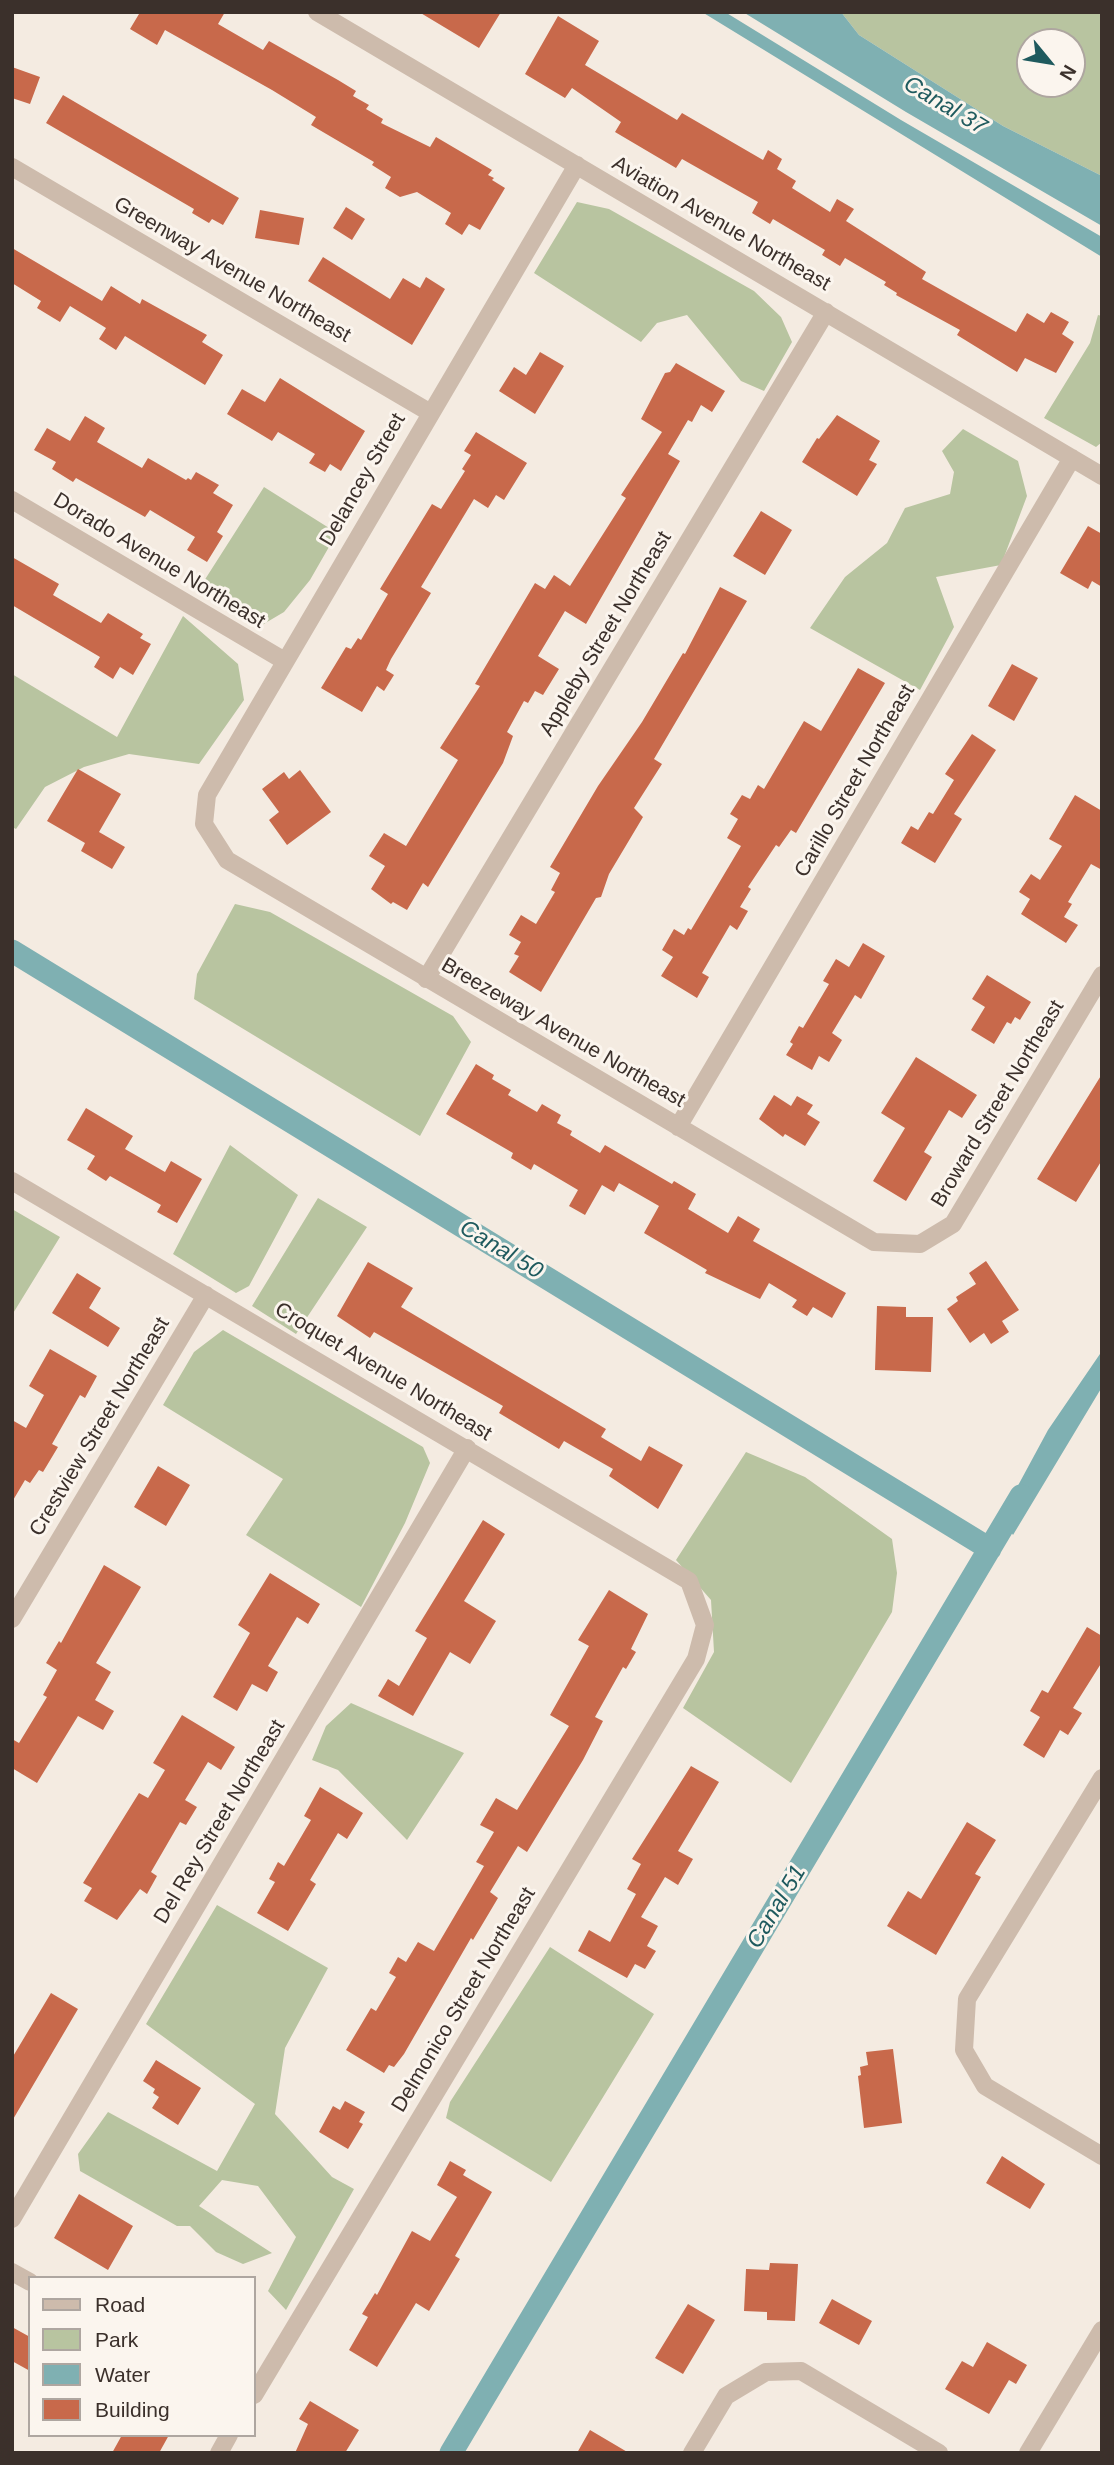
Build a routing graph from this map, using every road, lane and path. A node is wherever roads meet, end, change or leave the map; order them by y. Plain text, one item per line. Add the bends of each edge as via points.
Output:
1 (317, 12) edge
2 (576, 165) junction
3 (12, 167) edge
4 (826, 312) junction
5 (429, 412) junction
6 (1072, 458) junction
7 (1102, 476) edge
8 (12, 500) edge
9 (284, 660) junction
10 (204, 824) joint
11 (1102, 975) edge
12 (425, 979) junction
13 (678, 1127) junction
14 (12, 1181) edge
15 (920, 1244) joint
16 (206, 1295) junction
17 (467, 1448) junction
18 (12, 1619) edge
19 (705, 1625) joint
20 (1102, 1778) edge
21 (1102, 2156) edge
22 (12, 2219) edge
23 (12, 2272) edge
24 (28, 2281) edge
25 (1102, 2330) edge
26 (256, 2392) edge
27 (228, 2437) edge
28 (219, 2453) edge
29 (692, 2453) edge
30 (939, 2453) edge
31 (1028, 2453) edge

1 - 2 street, Aviation Avenue Northeast
2 - 4 street, Aviation Avenue Northeast
2 - 5 street, Delancey Street
3 - 5 street, Greenway Avenue Northeast
4 - 6 street, Aviation Avenue Northeast
4 - 12 street, Appleby Street Northeast
5 - 9 street, Delancey Street
6 - 7 street, Aviation Avenue Northeast
6 - 13 street, Carillo Street Northeast
8 - 9 street, Dorado Avenue Northeast
9 - 10 street, Delancey Street via 207,795
10 - 12 street, Breezeway Avenue Northeast via 227,860
11 - 15 street, Broward Street Northeast via 953,1224
12 - 13 street, Breezeway Avenue Northeast
13 - 15 street, Breezeway Avenue Northeast via 874,1242
14 - 16 street, Croquet Avenue Northeast
16 - 17 street, Croquet Avenue Northeast
16 - 18 street, Crestview Street Northeast
17 - 19 street, Croquet Avenue Northeast via 689,1581
17 - 22 street, Del Rey Street Northeast
19 - 26 street, Delmonico Street Northeast via 696,1659
20 - 21 street via 967,1998 964,2050 985,2086
23 - 24 street
25 - 31 street
27 - 28 street
29 - 30 street via 726,2396 766,2372 800,2371

